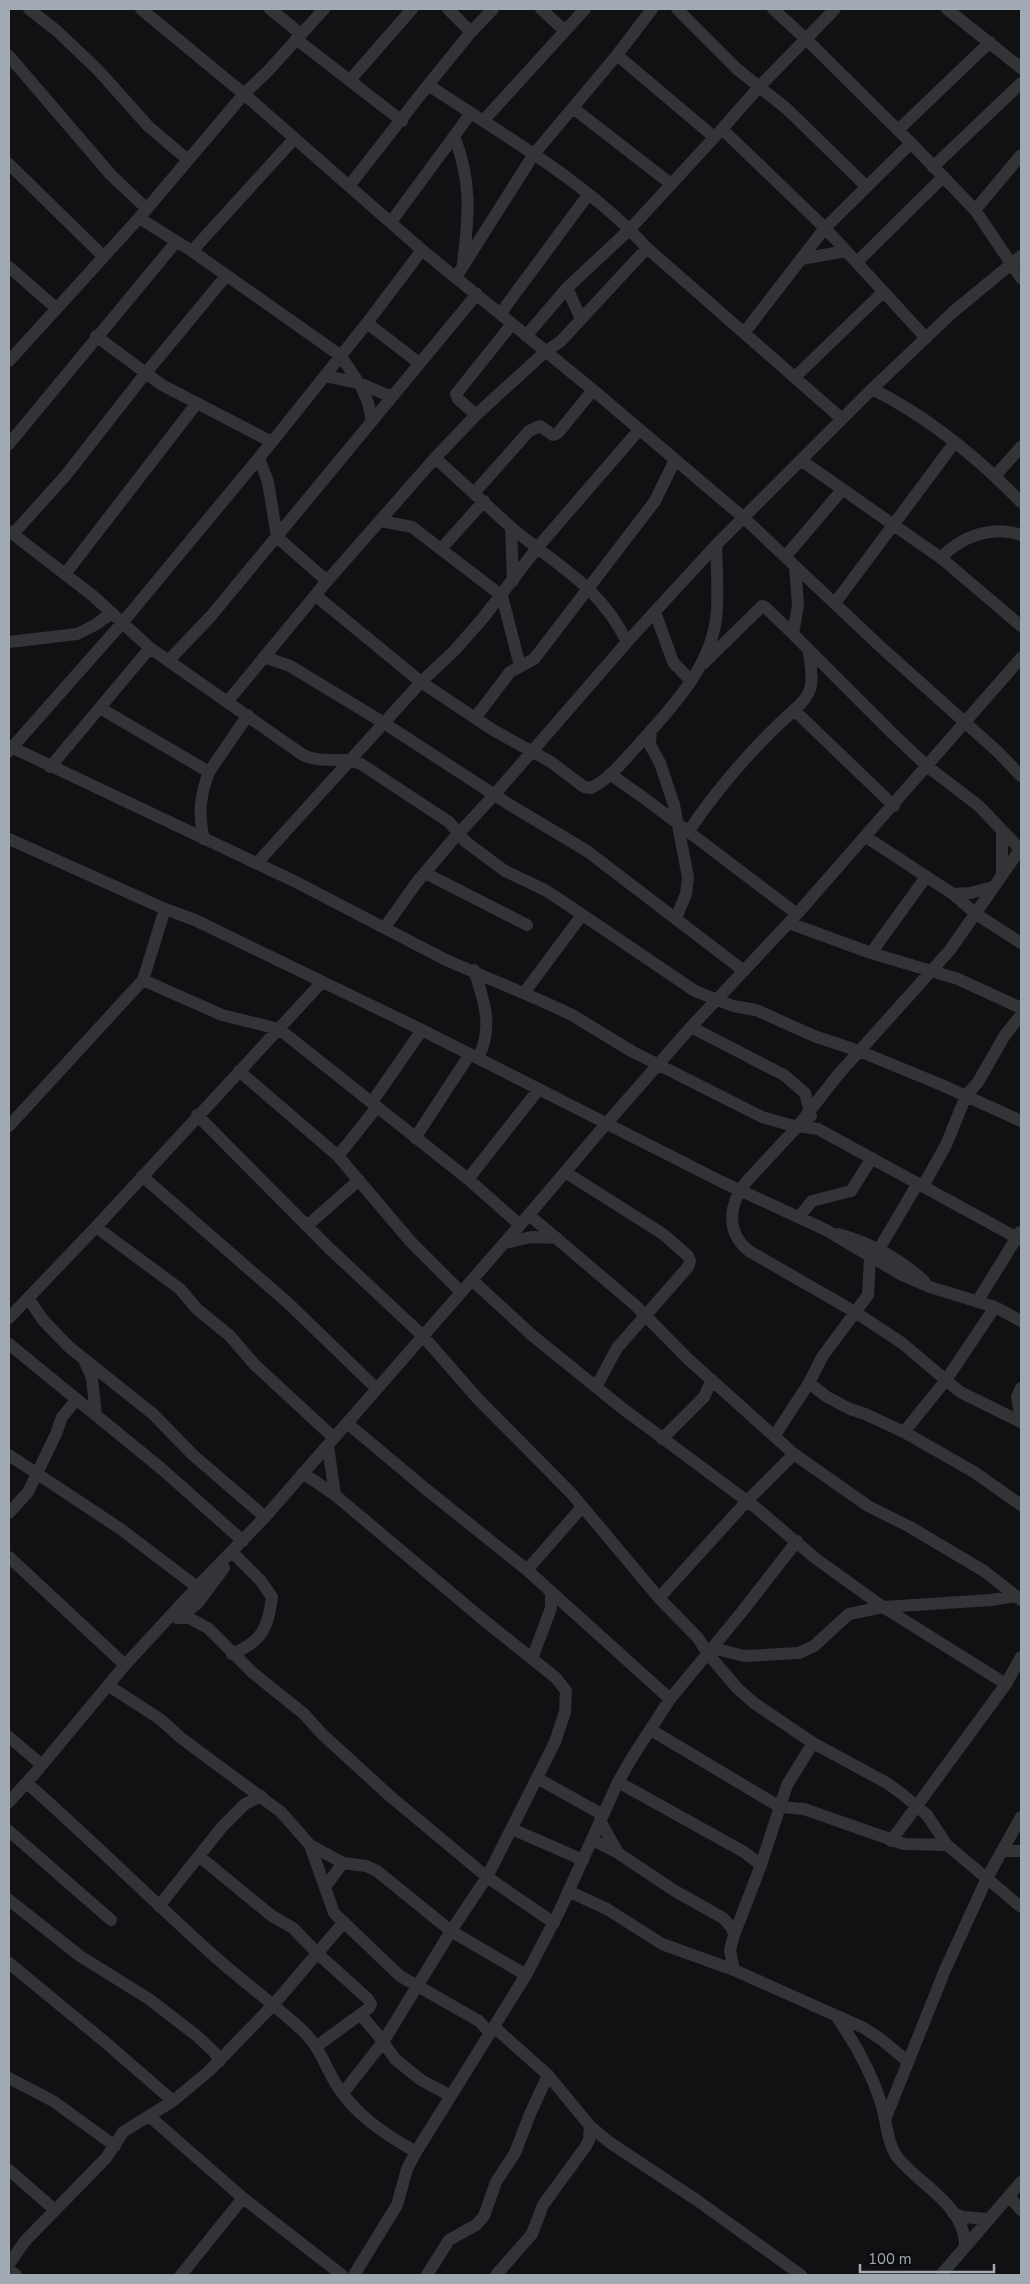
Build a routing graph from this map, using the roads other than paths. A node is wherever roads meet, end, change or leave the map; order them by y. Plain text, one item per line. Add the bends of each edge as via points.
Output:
1 (29, 9) edge
2 (141, 9) edge
3 (270, 9) edge
4 (324, 9) edge
5 (412, 9) edge
6 (448, 9) edge
7 (493, 9) edge
8 (541, 9) edge
9 (585, 9) edge
10 (652, 9) edge
11 (677, 9) edge
12 (773, 9) edge
13 (836, 9) edge
14 (947, 9) edge
15 (564, 30) junction
16 (471, 32) junction
17 (299, 37) junction
18 (806, 39) junction
19 (990, 42) junction
20 (617, 55) junction
21 (9, 56) edge
22 (1021, 68) edge
23 (350, 80) junction
24 (1021, 83) edge
25 (428, 85) junction
26 (759, 87) junction
27 (244, 94) junction
28 (573, 108) junction
29 (470, 113) junction
30 (482, 120) junction
31 (402, 121) junction
32 (898, 130) junction
33 (718, 133) junction
34 (454, 136) junction
35 (294, 139) junction
36 (911, 143) junction
37 (534, 154) junction
38 (1021, 155) edge
39 (188, 160) junction
40 (9, 164) edge
41 (933, 167) junction
42 (943, 177) junction
43 (671, 184) junction
44 (349, 186) junction
45 (866, 186) junction
46 (588, 195) junction
47 (975, 210) junction
48 (143, 213) junction
49 (391, 222) junction
50 (826, 228) junction
51 (630, 230) junction
52 (176, 242) junction
53 (647, 248) junction
54 (422, 250) junction
55 (846, 250) junction
56 (192, 251) junction
57 (103, 256) junction
58 (801, 259) junction
59 (1017, 260) edge
60 (857, 262) junction
61 (9, 266) edge
62 (459, 272) junction
63 (226, 276) junction
64 (1021, 278) edge
65 (567, 288) junction
66 (883, 292) junction
67 (477, 294) junction
68 (56, 308) junction
69 (500, 314) junction
70 (581, 319) junction
71 (368, 323) junction
72 (512, 324) junction
73 (744, 333) junction
74 (96, 336) junction
75 (526, 336) junction
76 (926, 338) junction
77 (545, 352) junction
78 (342, 356) junction
79 (9, 361) edge
80 (419, 363) junction
81 (145, 374) junction
82 (325, 376) junction
83 (795, 377) junction
84 (359, 383) junction
85 (872, 389) junction
86 (594, 390) junction
87 (392, 397) junction
88 (197, 403) junction
89 (476, 415) junction
90 (842, 419) junction
91 (372, 421) junction
92 (640, 430) junction
93 (272, 442) junction
94 (955, 442) junction
95 (9, 444) edge
96 (1019, 453) edge
97 (259, 458) junction
98 (435, 458) junction
99 (675, 460) junction
100 (802, 461) junction
101 (995, 476) junction
102 (842, 490) junction
103 (479, 497) junction
104 (1021, 502) edge
105 (744, 518) junction
106 (381, 520) junction
107 (894, 524) junction
108 (511, 527) junction
109 (11, 532) edge
110 (1021, 535) edge
111 (277, 537) junction
112 (716, 545) junction
113 (441, 548) junction
114 (537, 548) junction
115 (785, 557) junction
116 (941, 558) junction
117 (795, 566) junction
118 (65, 574) junction
119 (326, 581) junction
120 (513, 581) junction
121 (588, 587) junction
122 (315, 595) junction
123 (502, 596) junction
124 (836, 603) junction
125 (655, 612) junction
126 (112, 613) junction
127 (123, 622) junction
128 (1021, 626) edge
129 (793, 634) junction
130 (9, 642) edge
131 (627, 642) junction
132 (150, 648) junction
133 (809, 652) junction
134 (264, 657) junction
135 (169, 660) junction
136 (520, 666) junction
137 (701, 667) junction
138 (1019, 667) edge
139 (691, 681) junction
140 (421, 682) junction
141 (228, 701) junction
142 (100, 708) junction
143 (794, 710) junction
144 (248, 715) junction
145 (475, 718) junction
146 (965, 722) junction
147 (384, 723) junction
148 (651, 730) junction
149 (10, 748) edge
150 (531, 751) junction
151 (352, 759) junction
152 (623, 761) junction
153 (50, 767) junction
154 (928, 767) junction
155 (209, 772) junction
156 (610, 774) junction
157 (1021, 776) edge
158 (630, 789) junction
159 (495, 794) junction
160 (894, 806) junction
161 (683, 828) junction
162 (1002, 830) junction
163 (458, 834) junction
164 (866, 837) junction
165 (204, 839) junction
166 (10, 841) edge
167 (1021, 848) edge
168 (257, 863) junction
169 (1016, 864) edge
170 (425, 873) junction
171 (1002, 874) junction
172 (926, 877) junction
173 (993, 887) junction
174 (952, 894) junction
175 (165, 909) junction
176 (976, 914) junction
177 (582, 915) junction
178 (676, 918) junction
179 (793, 919) junction
180 (527, 925) dead end
181 (385, 927) junction
182 (1021, 943) edge
183 (871, 953) junction
184 (474, 970) junction
185 (744, 971) junction
186 (930, 972) junction
187 (143, 980) junction
188 (322, 982) junction
189 (524, 993) junction
190 (716, 1000) junction
191 (1021, 1008) edge
192 (1021, 1015) edge
193 (691, 1027) junction
194 (279, 1029) junction
195 (422, 1030) junction
196 (859, 1051) junction
197 (474, 1056) junction
198 (658, 1065) junction
199 (239, 1071) junction
200 (539, 1090) junction
201 (966, 1096) junction
202 (375, 1105) junction
203 (810, 1111) junction
204 (197, 1115) junction
205 (1021, 1121) edge
206 (606, 1124) junction
207 (9, 1126) edge
208 (798, 1126) junction
209 (818, 1129) junction
210 (415, 1138) junction
211 (338, 1156) junction
212 (872, 1158) junction
213 (565, 1172) junction
214 (142, 1176) junction
215 (468, 1179) junction
216 (359, 1180) junction
217 (921, 1184) junction
218 (740, 1190) junction
219 (529, 1215) junction
220 (799, 1217) junction
221 (308, 1225) junction
222 (520, 1226) junction
223 (96, 1227) junction
224 (1020, 1236) edge
225 (557, 1238) junction
226 (505, 1243) junction
227 (875, 1254) junction
228 (472, 1280) junction
229 (461, 1292) junction
230 (28, 1298) junction
231 (976, 1302) junction
232 (995, 1307) junction
233 (855, 1312) junction
234 (646, 1317) junction
235 (9, 1318) edge
236 (1021, 1322) edge
237 (423, 1336) junction
238 (9, 1344) edge
239 (84, 1360) junction
240 (712, 1380) junction
241 (946, 1380) junction
242 (809, 1383) junction
243 (596, 1387) junction
244 (1021, 1388) edge
245 (377, 1390) junction
246 (77, 1399) junction
247 (96, 1415) junction
248 (1021, 1421) edge
249 (348, 1423) junction
250 (904, 1432) junction
251 (775, 1435) junction
252 (662, 1439) junction
253 (331, 1442) junction
254 (794, 1454) junction
255 (9, 1455) edge
256 (37, 1472) junction
257 (303, 1473) junction
258 (335, 1494) junction
259 (747, 1501) junction
260 (1021, 1505) edge
261 (582, 1507) junction
262 (9, 1512) edge
263 (265, 1517) junction
264 (797, 1541) junction
265 (238, 1546) junction
266 (9, 1557) edge
267 (527, 1570) junction
268 (202, 1589) junction
269 (551, 1592) junction
270 (659, 1598) junction
271 (1018, 1598) edge
272 (883, 1607) junction
273 (178, 1618) junction
274 (160, 1627) junction
275 (208, 1628) junction
276 (710, 1651) junction
277 (232, 1654) junction
278 (1021, 1657) edge
279 (532, 1659) junction
280 (125, 1665) junction
281 (1006, 1684) junction
282 (109, 1686) junction
283 (670, 1699) junction
284 (651, 1730) junction
285 (9, 1736) edge
286 (812, 1743) junction
287 (42, 1765) junction
288 (537, 1778) junction
289 (618, 1782) junction
290 (26, 1784) junction
291 (248, 1787) junction
292 (261, 1796) junction
293 (9, 1802) edge
294 (245, 1804) junction
295 (916, 1805) junction
296 (780, 1806) junction
297 (1021, 1817) edge
298 (601, 1818) junction
299 (512, 1829) junction
300 (9, 1831) edge
301 (592, 1840) junction
302 (891, 1841) junction
303 (947, 1844) junction
304 (310, 1845) junction
305 (765, 1848) junction
306 (1002, 1851) junction
307 (1021, 1851) edge
308 (744, 1852) junction
309 (618, 1853) junction
310 (200, 1857) junction
311 (583, 1860) junction
312 (343, 1863) junction
313 (761, 1865) junction
314 (487, 1877) junction
315 (988, 1883) junction
316 (325, 1887) junction
317 (568, 1891) junction
318 (9, 1900) edge
319 (159, 1906) junction
320 (1021, 1907) edge
321 (111, 1920) dead end
322 (344, 1922) junction
323 (554, 1923) junction
324 (451, 1931) junction
325 (734, 1935) junction
326 (318, 1954) junction
327 (9, 1963) edge
328 (734, 1970) junction
329 (526, 1975) junction
330 (418, 1986) junction
331 (274, 2004) junction
332 (361, 2015) junction
333 (836, 2016) junction
334 (492, 2030) junction
335 (383, 2042) junction
336 (317, 2046) junction
337 (903, 2057) junction
338 (220, 2061) junction
339 (548, 2075) junction
340 (9, 2078) edge
341 (343, 2093) junction
342 (451, 2096) junction
343 (173, 2102) junction
344 (149, 2116) junction
345 (886, 2117) junction
346 (590, 2126) junction
347 (114, 2146) junction
348 (416, 2152) junction
349 (9, 2170) edge
350 (1021, 2182) edge
351 (1009, 2196) junction
352 (243, 2198) junction
353 (55, 2210) junction
354 (1021, 2210) edge
355 (953, 2212) junction
356 (988, 2219) junction
357 (965, 2247) junction
358 (9, 2264) edge
359 (9, 2270) edge
360 (16, 2275) edge
361 (181, 2275) edge
362 (342, 2275) edge
363 (354, 2275) edge
364 (427, 2275) edge
365 (496, 2275) edge
366 (801, 2275) edge
367 (941, 2275) edge

1 - 39 street via 78,50 148,126
2 - 27 street
3 - 17 street
4 - 17 street
5 - 23 street
6 - 16 street
7 - 16 street
8 - 15 street
9 - 15 street
10 - 20 street
11 - 26 street
12 - 18 street
13 - 18 street
14 - 19 street
15 - 30 street
16 - 25 street
17 - 23 street
17 - 27 street
18 - 26 street
18 - 32 street
19 - 22 street
19 - 32 street
20 - 28 street
20 - 33 street
21 - 48 street
23 - 31 street
24 - 41 street
25 - 29 street
25 - 31 street
26 - 33 street
26 - 45 street via 787,109
27 - 35 street
27 - 39 street
28 - 37 street
28 - 43 street
29 - 30 street
29 - 34 street
30 - 37 street
31 - 44 street
32 - 36 street
33 - 43 street
33 - 50 street
34 - 49 street
34 - 62 street via 463,158 469,193
35 - 44 street
35 - 56 street
36 - 41 street
36 - 45 street
37 - 46 street
37 - 62 street
38 - 47 street
39 - 48 street
40 - 57 street
41 - 42 street
42 - 47 street
42 - 60 street
43 - 51 street
44 - 49 street
45 - 50 street
46 - 51 street
46 - 69 street
47 - 59 street
48 - 52 street
48 - 57 street
49 - 54 street
50 - 55 street
50 - 58 street
51 - 53 street
51 - 65 street
52 - 56 street
52 - 74 street
53 - 70 street
53 - 73 street
54 - 62 street
54 - 71 street
55 - 58 street
55 - 60 street
56 - 63 street
57 - 68 street
58 - 73 street
59 - 64 street
59 - 76 street via 965,301
60 - 66 street
61 - 68 street
62 - 67 street
63 - 78 street
63 - 81 street
65 - 70 street
65 - 75 street
66 - 76 street
66 - 83 street
67 - 69 street
67 - 80 street
68 - 79 street
69 - 72 street
70 - 77 street via 561,341
71 - 78 street
71 - 80 street
72 - 75 street
72 - 89 street via 456,394
73 - 83 street
74 - 81 street
74 - 95 street
75 - 77 street
76 - 85 street
77 - 86 street
77 - 89 street
78 - 82 street
78 - 84 street
80 - 87 street
81 - 88 street
81 - 109 street via 66,475
82 - 84 street
82 - 93 street
83 - 90 street
84 - 87 street
84 - 91 street
85 - 90 street
85 - 94 street via 910,410
86 - 92 street
86 - 103 street via 558,433 553,435 540,426 530,431
87 - 91 street
88 - 93 street
88 - 118 street
89 - 98 street
90 - 100 street
91 - 111 street
92 - 99 street
92 - 114 street
93 - 97 street
94 - 101 street
94 - 107 street
96 - 101 street
97 - 111 street via 268,482
97 - 127 street
98 - 103 street
98 - 106 street
99 - 105 street
99 - 121 street via 655,501
100 - 102 street
100 - 105 street
101 - 104 street
102 - 107 street
102 - 115 street
103 - 108 street
103 - 113 street
105 - 112 street
105 - 115 street
106 - 113 street via 412,527
106 - 119 street
107 - 116 street
107 - 124 street
108 - 114 street
108 - 120 street
109 - 118 street
110 - 116 street via 1004,530 980,534 962,540
111 - 119 street
111 - 135 street via 211,616
112 - 125 street
112 - 137 street via 717,610
113 - 123 street
114 - 120 street
114 - 121 street
115 - 117 street
116 - 128 street
117 - 124 street
117 - 129 street via 798,605
118 - 126 street
119 - 122 street
120 - 123 street
121 - 131 street via 614,618
121 - 136 street via 534,659
122 - 134 street
122 - 140 street
123 - 136 street
123 - 140 street via 455,650
124 - 146 street
125 - 131 street
125 - 139 street via 673,662
126 - 127 street
126 - 130 street via 77,634
127 - 132 street
127 - 149 street
129 - 133 street
129 - 137 street via 762,606
131 - 150 street
132 - 135 street
132 - 142 street
133 - 143 street via 810,693
133 - 154 street
134 - 141 street
134 - 147 street via 290,666
135 - 141 street
136 - 145 street via 510,672
137 - 139 street
138 - 146 street
139 - 148 street
140 - 145 street
140 - 147 street
141 - 144 street
142 - 153 street
142 - 155 street
143 - 160 street
143 - 161 street via 765,737
144 - 151 street via 303,755 315,760
144 - 155 street
145 - 150 street
146 - 154 street
146 - 157 street
147 - 151 street
147 - 159 street
148 - 152 street
148 - 161 street via 650,745 668,783
149 - 153 street
150 - 156 street via 588,788
150 - 159 street
151 - 163 street via 449,822
151 - 168 street
152 - 156 street
152 - 158 street
153 - 165 street
154 - 160 street
154 - 162 street via 979,806
155 - 165 street via 200,800 199,818
156 - 158 street
158 - 161 street
159 - 163 street
159 - 178 street via 587,851
160 - 164 street
161 - 178 street via 688,877 686,894
161 - 179 street
162 - 167 street
162 - 171 street
163 - 170 street
163 - 177 street via 505,871 545,890
164 - 172 street
164 - 179 street
165 - 168 street
166 - 175 street
167 - 169 street
168 - 181 street
169 - 171 street
170 - 180 street
170 - 181 street
171 - 173 street
172 - 174 street
172 - 183 street
173 - 174 street
173 - 176 street
174 - 176 street
175 - 187 street
175 - 188 street via 196,920
176 - 182 street
176 - 186 street
177 - 189 street
177 - 190 street via 695,991
178 - 185 street
179 - 183 street
179 - 185 street
181 - 184 street via 446,960
183 - 186 street
184 - 189 street
184 - 197 street via 485,1003 486,1042
185 - 190 street
186 - 191 street via 976,986
186 - 196 street
187 - 194 street via 222,1015
187 - 207 street
188 - 194 street
188 - 195 street
189 - 198 street via 572,1015
190 - 193 street
190 - 196 street via 756,1010 814,1036
192 - 201 street
193 - 198 street
193 - 203 street via 784,1075 805,1093
194 - 199 street
194 - 202 street
195 - 197 street
195 - 202 street
196 - 201 street
196 - 203 street
197 - 200 street
197 - 210 street
198 - 206 street
198 - 208 street via 762,1117
199 - 204 street
199 - 211 street
200 - 206 street
200 - 215 street
201 - 205 street
201 - 217 street via 946,1145
202 - 210 street
202 - 211 street
203 - 208 street
203 - 209 street
204 - 214 street
204 - 221 street
206 - 213 street
206 - 218 street
208 - 209 street
208 - 218 street
209 - 212 street
210 - 215 street
211 - 216 street
212 - 217 street
212 - 220 street via 851,1191 812,1201
213 - 219 street
213 - 234 street via 663,1234 688,1256 688,1267
214 - 223 street
214 - 245 street via 288,1303
215 - 222 street
216 - 221 street
216 - 229 street via 411,1242
217 - 224 street
217 - 227 street
218 - 220 street
218 - 233 street via 732,1226 741,1244
219 - 222 street
219 - 225 street
220 - 227 street
221 - 237 street
222 - 226 street
223 - 230 street
223 - 253 street via 180,1290 230,1336
224 - 231 street
225 - 226 street via 531,1237
225 - 234 street via 615,1286
226 - 228 street
227 - 231 street via 902,1275
227 - 233 street via 868,1294
228 - 229 street
228 - 243 street via 533,1336
229 - 237 street
230 - 235 street
230 - 239 street via 53,1332
231 - 232 street
232 - 236 street
232 - 241 street
233 - 241 street
233 - 242 street via 822,1357
234 - 240 street
234 - 243 street via 611,1357
237 - 245 street
237 - 261 street via 450,1370
238 - 246 street
239 - 247 street via 92,1378
239 - 263 street via 138,1401
240 - 251 street
240 - 252 street via 704,1397
241 - 248 street via 965,1394
241 - 250 street
242 - 250 street via 850,1409
242 - 251 street
243 - 252 street
244 - 248 street via 1017,1397
245 - 249 street
246 - 247 street
246 - 256 street via 62,1416
247 - 265 street
249 - 253 street
249 - 267 street
250 - 260 street via 981,1476
251 - 254 street
252 - 259 street
253 - 257 street
253 - 258 street
254 - 259 street
254 - 271 street via 842,1490 957,1554
255 - 256 street
256 - 262 street via 28,1492
256 - 268 street
257 - 258 street
257 - 263 street
258 - 279 street
259 - 264 street
259 - 270 street
261 - 267 street
261 - 270 street
263 - 265 street
264 - 272 street via 815,1558
264 - 276 street
265 - 268 street
265 - 277 street via 272,1597 262,1635
266 - 280 street
267 - 269 street
268 - 273 street via 189,1612
268 - 274 street
268 - 275 street via 203,1614
269 - 279 street via 551,1608
269 - 283 street
270 - 276 street
271 - 272 street
272 - 276 street via 849,1614 814,1646 799,1653 744,1656
272 - 281 street
273 - 274 street
273 - 275 street via 189,1618
274 - 280 street
275 - 277 street
276 - 283 street
276 - 286 street via 726,1677 754,1704
277 - 314 street via 304,1714 391,1797
278 - 281 street
279 - 288 street via 556,1678 566,1691 560,1729
280 - 282 street
281 - 295 street
282 - 287 street
282 - 291 street via 160,1719
283 - 284 street
284 - 289 street
284 - 296 street
285 - 287 street
286 - 295 street via 887,1783
286 - 296 street via 792,1775
287 - 290 street
288 - 298 street
288 - 299 street
289 - 298 street
289 - 308 street
290 - 293 street
290 - 319 street
291 - 292 street
291 - 294 street
292 - 294 street
292 - 304 street via 281,1812
294 - 310 street via 222,1826
295 - 302 street
295 - 303 street
296 - 302 street via 804,1809
296 - 305 street
297 - 306 street
298 - 301 street
298 - 309 street
299 - 311 street
299 - 314 street
300 - 321 street
301 - 309 street
301 - 311 street
302 - 303 street
303 - 315 street
304 - 312 street
304 - 316 street
305 - 308 street
305 - 313 street
306 - 307 street
306 - 315 street
308 - 313 street
309 - 325 street via 723,1918
310 - 319 street
310 - 326 street via 272,1916 292,1928
311 - 317 street
312 - 316 street
312 - 324 street via 377,1871
313 - 325 street
314 - 323 street
314 - 324 street
315 - 320 street
315 - 337 street via 912,2048
316 - 322 street via 331,1907
317 - 323 street
317 - 328 street via 607,1909 662,1944
318 - 338 street via 80,1956 149,1999 206,2044
319 - 331 street
322 - 326 street
322 - 330 street via 400,1976
323 - 329 street
324 - 329 street
324 - 330 street
325 - 328 street via 730,1950
326 - 331 street
326 - 332 street via 368,1999 371,2004
327 - 343 street
328 - 333 street
329 - 334 street
330 - 334 street
330 - 335 street
331 - 336 street
331 - 338 street
332 - 335 street
332 - 336 street
333 - 337 street via 864,2028
333 - 345 street via 865,2060
334 - 339 street
334 - 342 street
335 - 341 street
335 - 342 street via 407,2070
336 - 341 street
337 - 345 street
338 - 343 street
339 - 346 street
339 - 364 street via 515,2153 496,2182 484,2216 476,2225 449,2240
340 - 347 street via 53,2101
341 - 348 street via 370,2121
342 - 348 street
343 - 344 street
344 - 347 street via 130,2126
344 - 352 street
345 - 355 street via 890,2141 899,2158
346 - 365 street via 589,2140 543,2205 532,2234
346 - 366 street
347 - 353 street
348 - 363 street via 407,2169 397,2205
349 - 353 street
350 - 351 street
351 - 354 street
351 - 356 street
352 - 361 street
352 - 362 street
353 - 358 street via 19,2247
355 - 356 street via 964,2217
355 - 357 street via 963,2228
356 - 357 street
357 - 367 street
359 - 360 street

